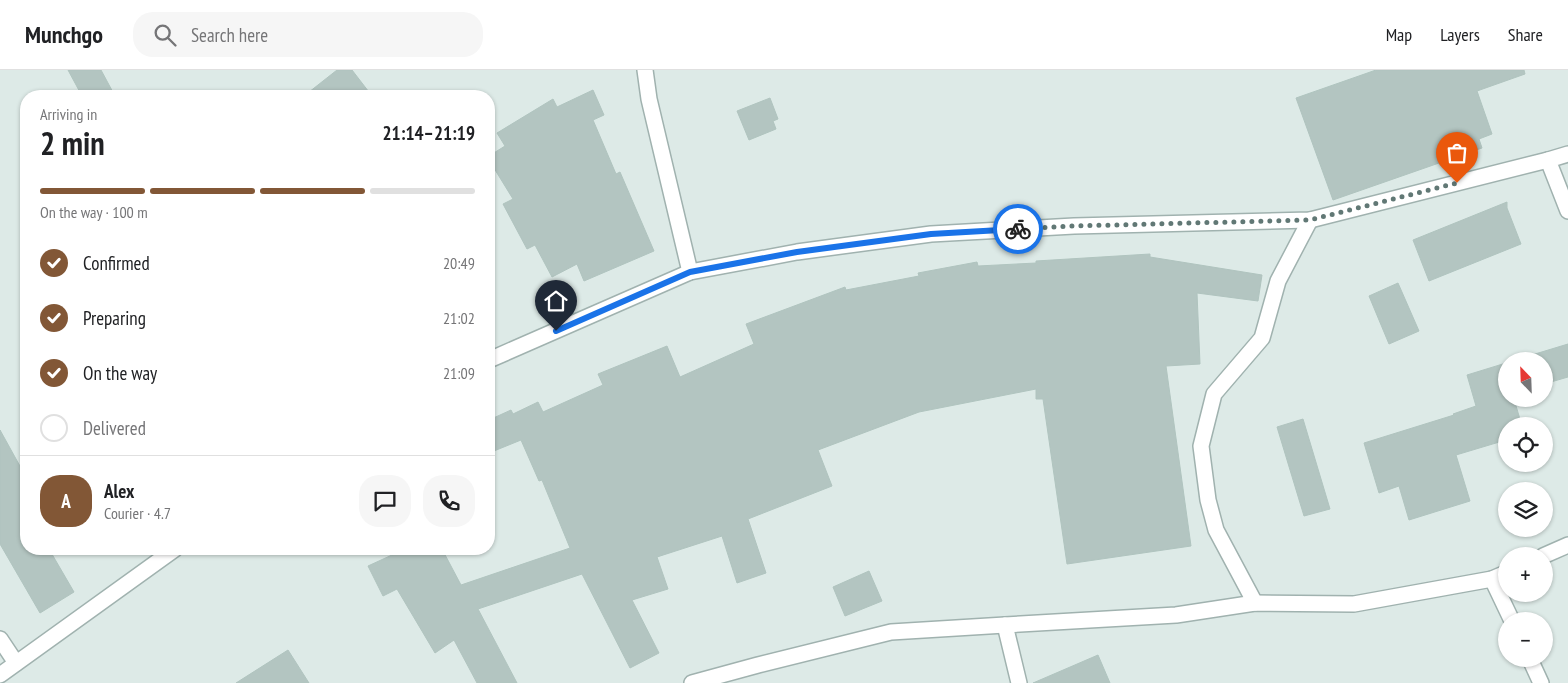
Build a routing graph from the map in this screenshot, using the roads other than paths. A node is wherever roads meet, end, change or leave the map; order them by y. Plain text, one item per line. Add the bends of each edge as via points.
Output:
1 (645, 70) edge
2 (1568, 154) edge
3 (1548, 160) junction
4 (1568, 211) edge
5 (1310, 220) junction
6 (690, 272) junction
7 (495, 357) edge
8 (1568, 545) edge
9 (1553, 552) edge
10 (167, 555) edge
11 (1498, 576) edge
12 (1492, 579) junction
13 (1256, 603) junction
14 (1508, 612) edge
15 (1005, 624) junction
16 (0, 639) edge
17 (16, 663) junction
18 (1534, 667) edge
19 (0, 675) edge
20 (692, 683) edge
21 (1019, 683) edge
22 (1541, 683) edge

1 - 6 street
2 - 3 street
3 - 4 street
3 - 5 street
5 - 6 street via 1074,226 931,234 797,252
5 - 13 street via 1278,282 1262,338 1214,394 1201,446 1208,500 1216,530
6 - 7 street
8 - 9 street
10 - 17 street
11 - 12 street
12 - 13 street via 1354,604
12 - 14 street
13 - 15 street via 1176,615
15 - 20 street via 891,632
15 - 21 street
16 - 17 street
17 - 19 street
18 - 22 street

